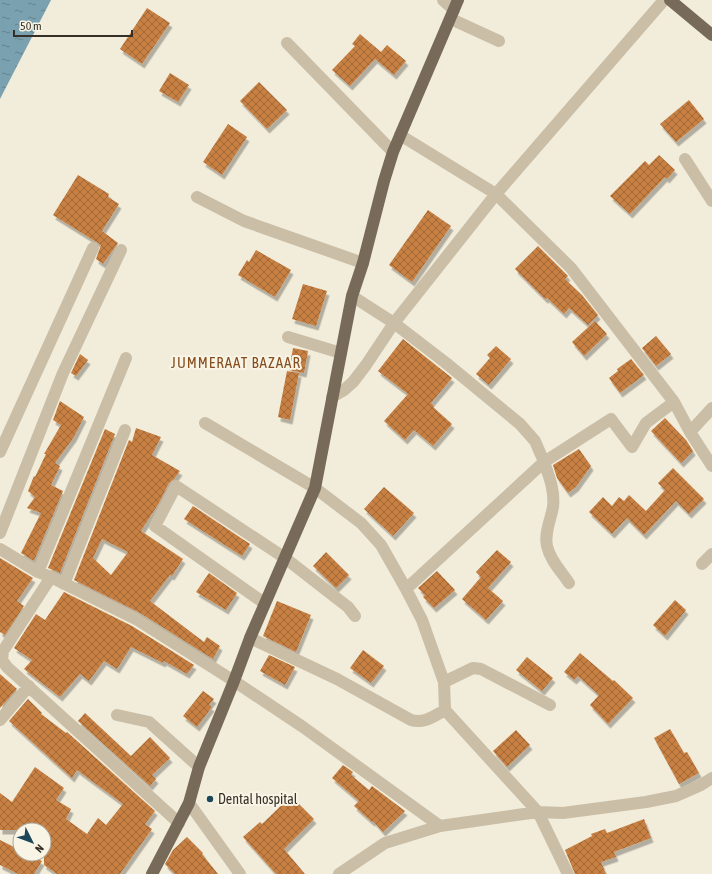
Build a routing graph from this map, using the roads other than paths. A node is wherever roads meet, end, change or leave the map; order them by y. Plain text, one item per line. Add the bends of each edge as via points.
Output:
1 (443, 0) edge
2 (664, 0) edge
3 (670, 0) edge
4 (454, 10) edge
5 (712, 35) edge
6 (499, 41) dead end
7 (287, 43) dead end
8 (400, 135) junction
9 (393, 152) junction
10 (685, 159) dead end
11 (496, 194) junction
12 (197, 197) dead end
13 (712, 201) edge
14 (93, 248) dead end
15 (121, 250) dead end
16 (363, 263) junction
17 (352, 296) junction
18 (394, 323) junction
19 (288, 338) dead end
20 (341, 353) junction
21 (126, 358) dead end
22 (332, 396) junction
23 (674, 402) junction
24 (712, 408) edge
25 (205, 423) dead end
26 (125, 430) dead end
27 (690, 432) junction
28 (3, 438) edge
29 (0, 452) edge
30 (544, 462) junction
31 (712, 466) edge
32 (315, 488) junction
33 (0, 533) edge
34 (0, 549) edge
35 (712, 554) edge
36 (284, 558) junction
37 (702, 564) dead end
38 (38, 572) junction
39 (51, 578) junction
40 (569, 583) dead end
41 (64, 584) junction
42 (406, 589) junction
43 (264, 603) junction
44 (355, 616) dead end
45 (250, 638) junction
46 (234, 681) junction
47 (444, 682) junction
48 (29, 686) junction
49 (550, 705) dead end
50 (445, 710) junction
51 (117, 715) dead end
52 (0, 720) edge
53 (199, 767) junction
54 (712, 778) edge
55 (189, 803) junction
56 (538, 812) junction
57 (179, 823) junction
58 (440, 826) junction
59 (152, 874) edge
60 (240, 874) edge
61 (339, 874) edge
62 (568, 874) edge

1 - 4 street
2 - 11 street
3 - 5 main road
4 - 6 street
4 - 8 main road
7 - 9 street
8 - 9 main road
8 - 11 street
9 - 16 main road
10 - 13 street
11 - 18 street
11 - 23 street via 571,268
12 - 16 street via 244,221
14 - 28 street
15 - 33 street via 63,373
16 - 17 main road
17 - 18 street
17 - 20 main road
18 - 22 street via 353,382
18 - 30 street via 446,362 520,424 536,441
19 - 20 street
20 - 22 main road
21 - 38 street
22 - 32 main road
23 - 27 street
23 - 30 street via 646,424 632,447 611,419
24 - 27 street
25 - 32 street
26 - 41 street
27 - 31 street
28 - 29 street
30 - 40 street via 553,495 546,545 550,557
30 - 42 street
32 - 36 main road
32 - 42 street via 361,523 381,545
34 - 38 street
35 - 37 street
36 - 43 main road
36 - 43 street via 176,486 155,526
36 - 44 street via 348,607
38 - 39 street
39 - 41 street
39 - 48 street via 3,651 2,660 7,667
41 - 46 street via 136,619
42 - 47 street via 422,620
43 - 45 main road
45 - 46 main road
45 - 50 street via 337,679 419,723
46 - 53 main road
46 - 58 street via 303,727
47 - 49 street via 473,668 481,669
47 - 50 street
48 - 52 street
48 - 57 street
50 - 56 street
51 - 53 street via 149,722
53 - 55 main road
54 - 56 street via 676,796 563,814
55 - 57 main road
55 - 60 street
56 - 58 street
56 - 62 street
57 - 59 main road
58 - 61 street via 384,843

